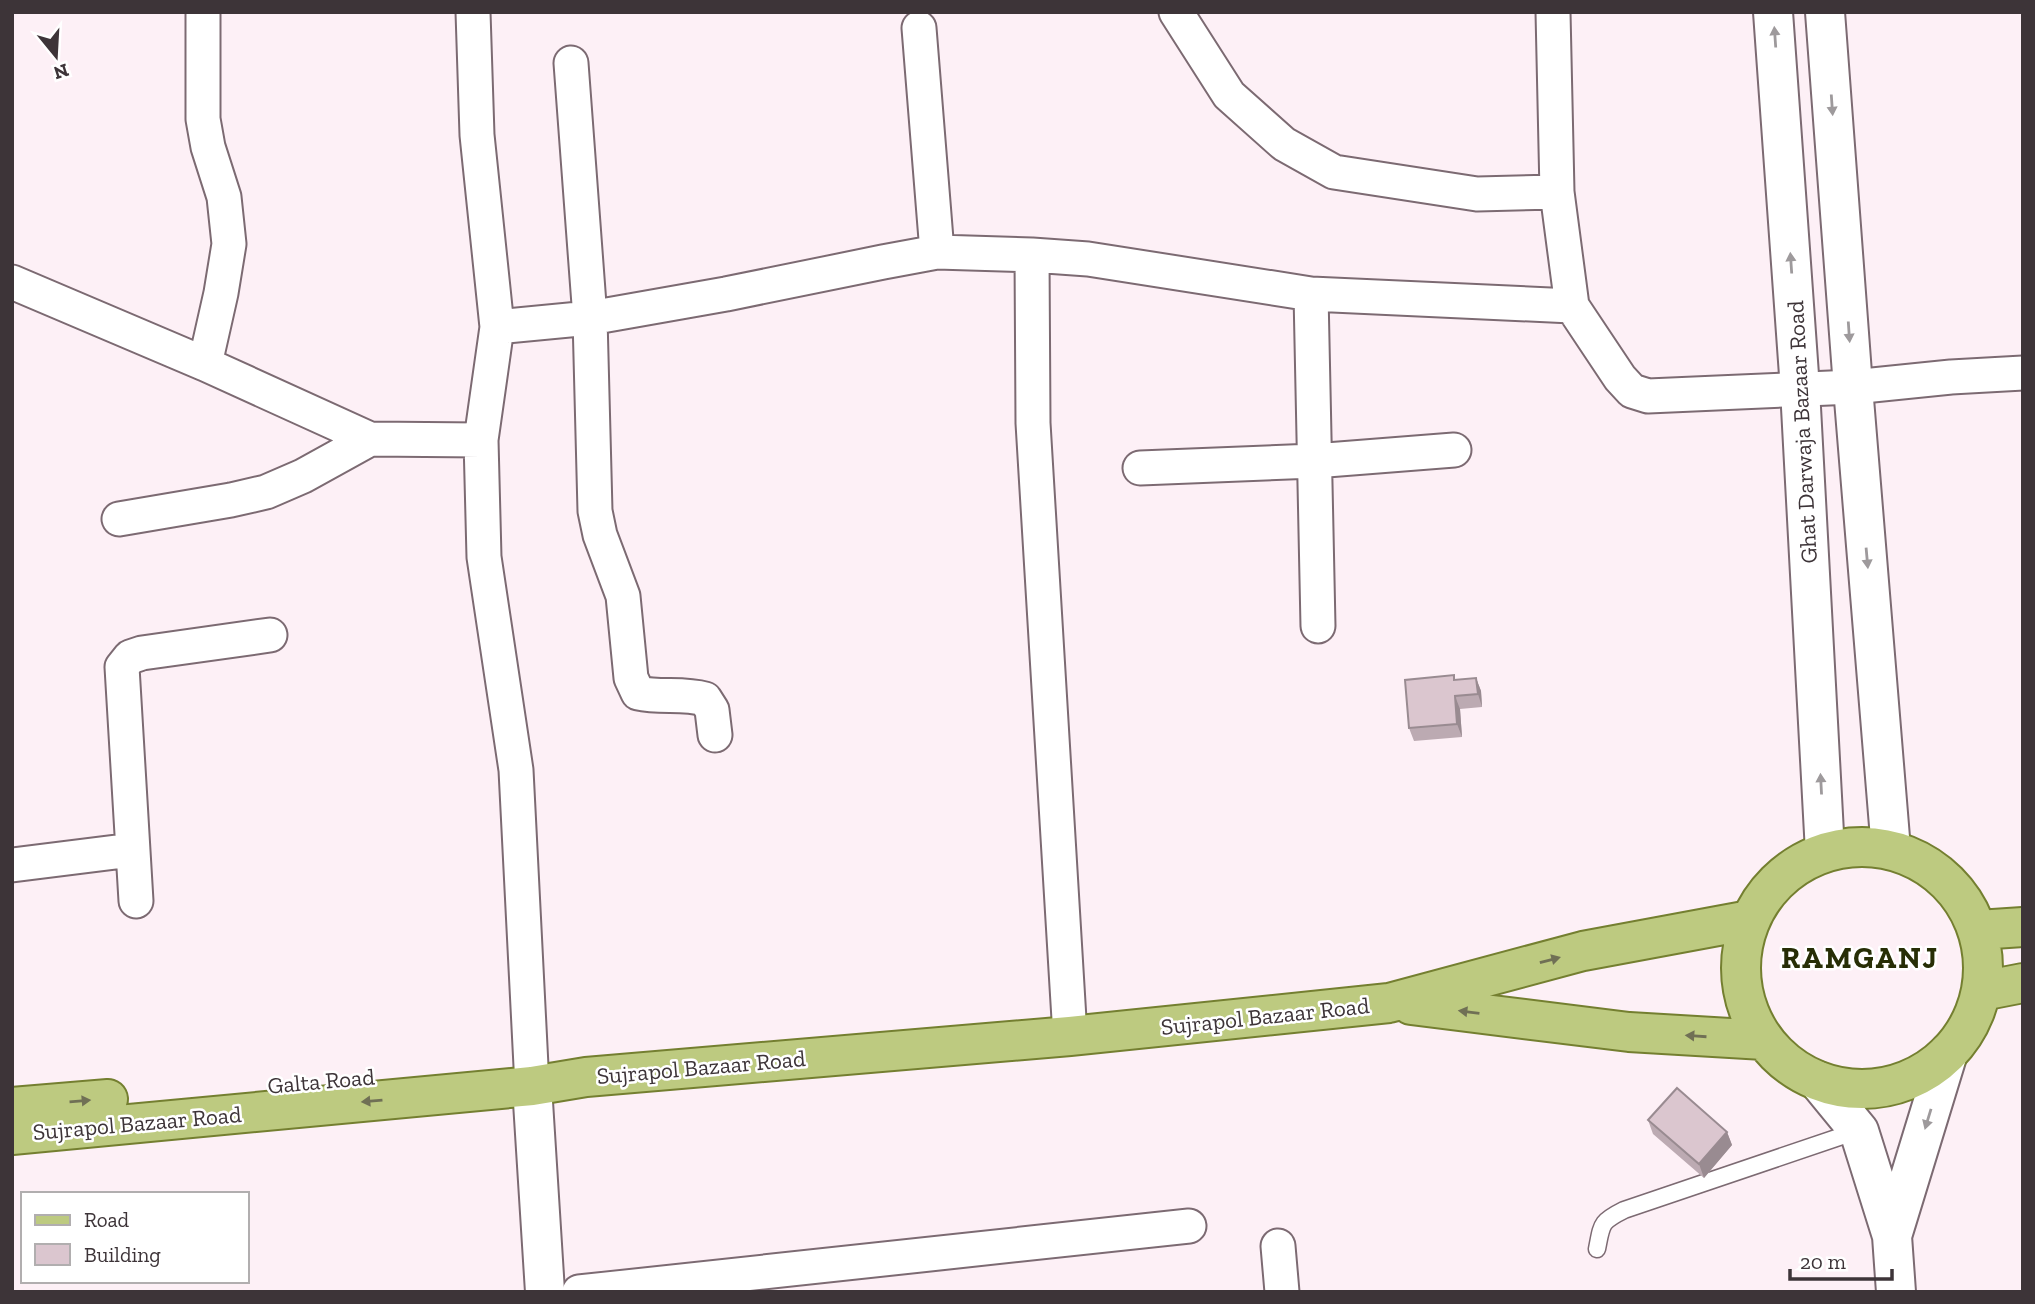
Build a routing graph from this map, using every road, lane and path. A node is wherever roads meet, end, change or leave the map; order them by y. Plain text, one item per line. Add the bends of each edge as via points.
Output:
1 (203, 12) edge
2 (473, 12) edge
3 (1176, 12) edge
4 (1553, 12) edge
5 (1773, 12) edge
6 (1825, 12) edge
7 (919, 28) dead end
8 (571, 63) dead end
9 (1557, 192) junction
10 (937, 252) junction
11 (1032, 255) junction
12 (12, 282) edge
13 (1311, 294) junction
14 (1572, 306) junction
15 (590, 318) junction
16 (497, 327) junction
17 (205, 364) junction
18 (2023, 373) edge
19 (1853, 387) junction
20 (1800, 389) junction
21 (370, 439) junction
22 (481, 440) junction
23 (1454, 450) dead end
24 (1314, 461) junction
25 (1140, 468) dead end
26 (119, 519) dead end
27 (1318, 626) dead end
28 (270, 635) dead end
29 (715, 735) dead end
30 (132, 850) junction
31 (1891, 850) junction
32 (1825, 852) junction
33 (12, 865) edge
34 (136, 901) dead end
35 (1750, 920) junction
36 (2023, 927) edge
37 (1978, 930) junction
38 (2023, 983) edge
39 (1982, 991) junction
40 (1389, 1003) junction
41 (1070, 1036) junction
42 (1764, 1040) junction
43 (1948, 1053) junction
44 (531, 1075) junction
45 (1818, 1082) junction
46 (12, 1107) edge
47 (1859, 1131) junction
48 (12, 1135) edge
49 (1189, 1226) dead end
50 (1892, 1236) junction
51 (1278, 1246) dead end
52 (1597, 1249) dead end
53 (545, 1292) edge
54 (579, 1292) edge
55 (1282, 1292) edge
56 (1896, 1292) edge

1 - 17 street via 203,119 224,197 229,244
2 - 16 street via 477,135
3 - 9 street via 1229,96 1284,144 1334,172 1477,194
4 - 9 street
20 -> 5 street, Ghat Darwaja Bazaar Road
6 -> 19 street
7 - 10 street
8 - 15 street
9 - 14 street
10 - 11 street
10 - 15 street
11 - 13 street via 1088,259
11 - 41 street via 1033,423
12 - 17 street
13 - 14 street
13 - 24 street
14 - 20 street via 1632,391 1648,396
15 - 16 street
15 - 29 street via 595,511 623,596 631,678 638,693 705,699 712,710
16 - 22 street
17 - 21 street
18 - 19 street
19 - 20 street
19 -> 31 street
32 -> 20 street, Ghat Darwaja Bazaar Road
21 - 22 street
21 - 26 street via 266,492
22 - 44 street via 484,557 516,770
23 - 24 street
24 - 25 street
24 - 27 street
28 - 30 street via 142,653 130,657 122,667
30 - 33 street
30 - 34 street
31 - 32 main road
31 - 37 main road via 1920,861 1945,879 1965,902
32 - 35 main road via 1793,867 1768,890
40 -> 35 main road, Sujrapol Bazaar Road via 1583,951
35 - 42 main road via 1742,942 1740,977 1748,1010
36 - 37 main road
37 - 39 main road
38 - 39 main road
39 - 43 main road via 1975,1014
40 - 41 main road, Sujrapol Bazaar Road
42 -> 40 main road, Sujrapol Bazaar Road via 1629,1031
41 - 44 main road, Sujrapol Bazaar Road via 586,1077
42 - 45 main road via 1788,1064
43 - 45 main road via 1907,1081 1862,1089
43 -> 50 street
46 -> 44 main road, Galta Road
44 -> 48 main road, Sujrapol Bazaar Road
44 - 53 street
45 - 47 street
47 - 50 street
47 - 52 lane via 1624,1210 1606,1219
49 - 54 street
50 - 56 street
51 - 55 street

